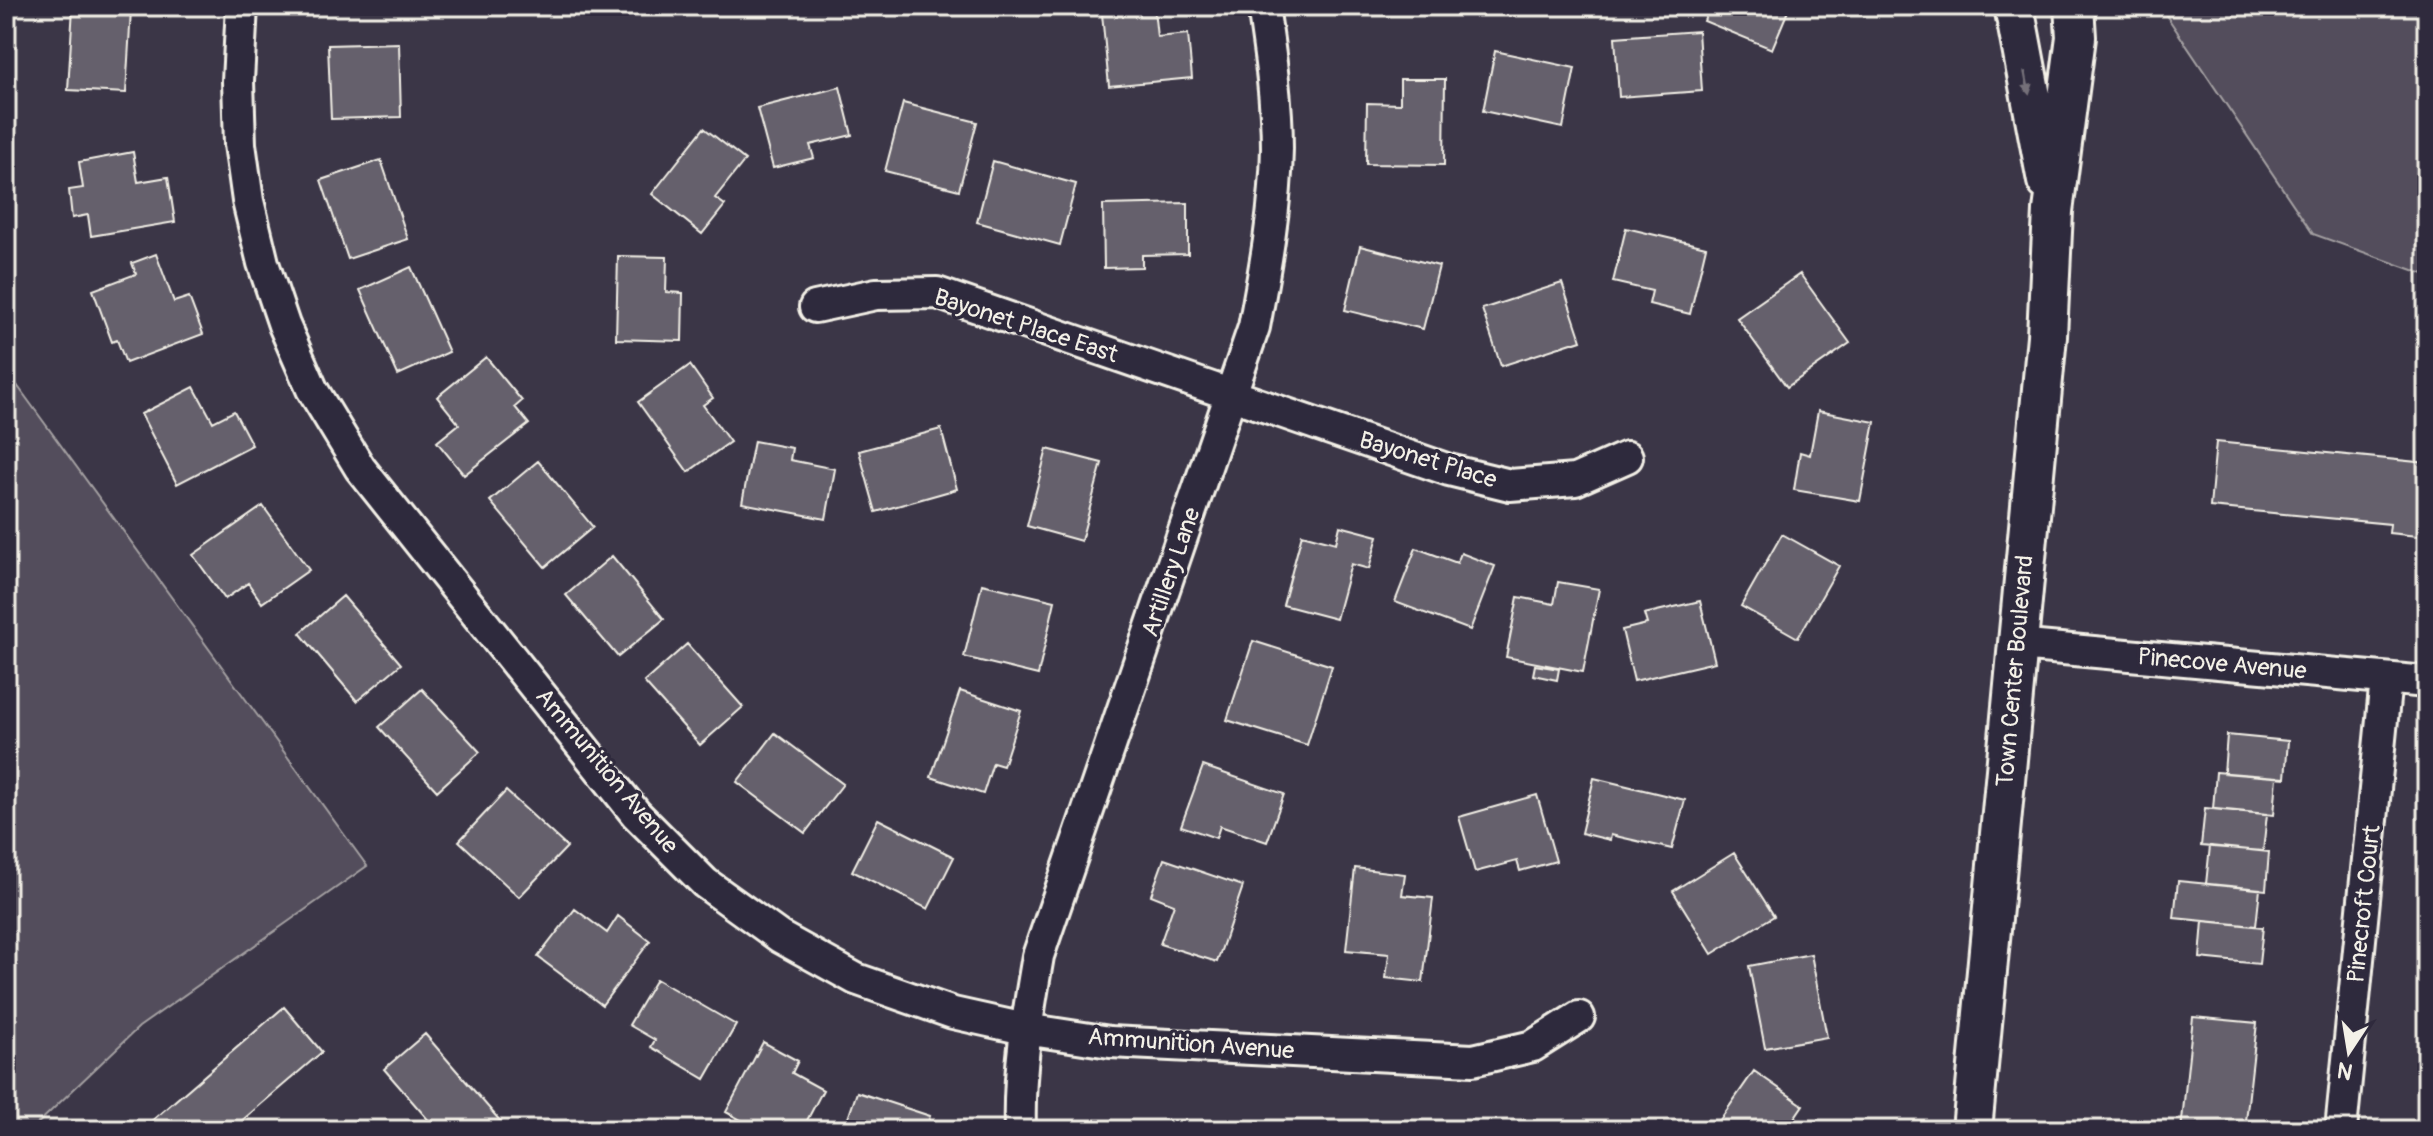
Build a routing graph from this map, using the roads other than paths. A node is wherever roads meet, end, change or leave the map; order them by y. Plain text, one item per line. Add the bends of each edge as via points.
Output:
1 (242, 6) edge
2 (1263, 6) edge
3 (2014, 6) edge
4 (2074, 6) edge
5 (2053, 211) junction
6 (815, 307) dead end
7 (1232, 395) junction
8 (1627, 457) dead end
9 (2017, 645) junction
10 (2386, 679) junction
11 (2427, 682) edge
12 (1579, 1017) dead end
13 (1025, 1029) junction
14 (1020, 1130) edge
15 (1972, 1130) edge
16 (2341, 1130) edge

1 - 13 street, Ammunition Avenue via 240,144 263,263 312,389 360,468 636,814 705,883 780,937 856,979 953,1013
2 - 7 street, Artillery Lane via 1277,147 1271,232 1254,327
3 -> 5 street, Town Center Boulevard
4 - 5 street, Town Center Boulevard via 2076,37
5 - 9 street, Town Center Boulevard via 2047,336
6 - 7 street, Bayonet Place East via 876,294 937,293
7 - 8 street, Bayonet Place via 1449,470 1510,485 1575,480
7 - 13 street, Artillery Lane via 1038,956
9 - 10 street, Pinecove Avenue
9 - 15 street, Town Center Boulevard
10 - 11 street, Pinecove Avenue
10 - 16 street, Pinecroft Court
12 - 13 street, Ammunition Avenue via 1533,1046 1473,1060 1110,1042
13 - 14 street, Artillery Lane

